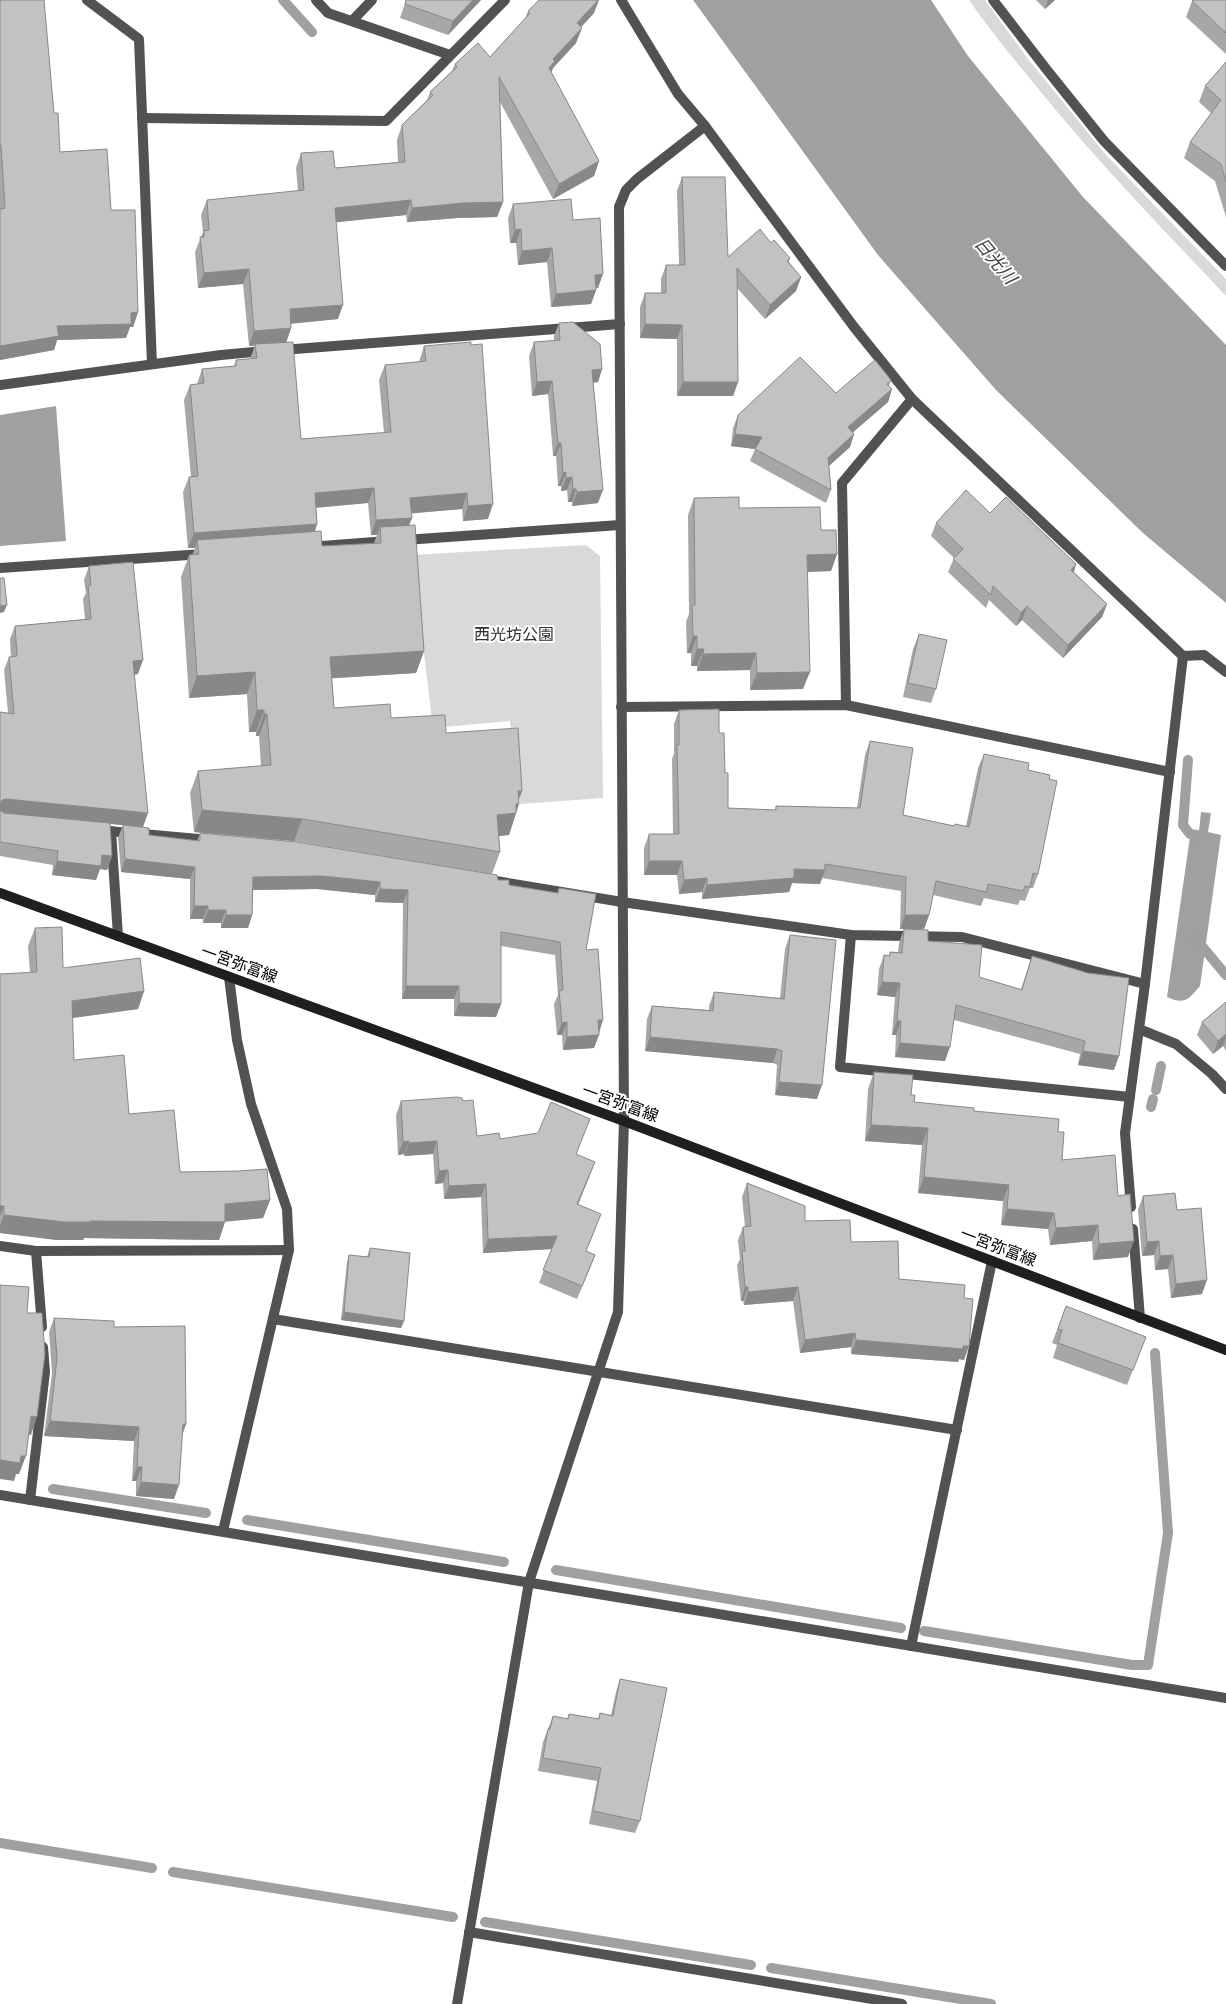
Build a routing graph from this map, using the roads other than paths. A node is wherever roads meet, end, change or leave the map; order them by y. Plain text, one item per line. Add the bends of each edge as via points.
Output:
1 (87, 0) edge
2 (316, 0) edge
3 (372, 0) edge
4 (505, 0) edge
5 (621, 0) edge
6 (993, 0) edge
7 (352, 21) junction
8 (450, 55) junction
9 (142, 118) junction
10 (705, 126) junction
11 (1226, 266) edge
12 (620, 324) junction
13 (152, 364) junction
14 (0, 385) edge
15 (912, 399) junction
16 (620, 525) junction
17 (295, 548) edge
18 (217, 553) edge
19 (0, 568) edge
20 (1183, 656) junction
21 (1226, 672) edge
22 (846, 705) junction
23 (621, 707) junction
24 (1170, 772) junction
25 (82, 828) edge
26 (111, 831) junction
27 (216, 841) edge
28 (486, 880) edge
29 (0, 894) edge
30 (622, 902) junction
31 (850, 935) junction
32 (118, 936) junction
33 (229, 977) junction
34 (1145, 984) junction
35 (1139, 1029) junction
36 (1226, 1089) edge
37 (1130, 1097) junction
38 (624, 1121) junction
39 (0, 1246) edge
40 (289, 1250) junction
41 (36, 1251) junction
42 (992, 1261) junction
43 (1140, 1318) junction
44 (273, 1319) junction
45 (1226, 1350) edge
46 (599, 1371) junction
47 (956, 1430) junction
48 (0, 1495) edge
49 (30, 1500) junction
50 (223, 1531) junction
51 (529, 1582) junction
52 (911, 1646) junction
53 (1226, 1698) edge
54 (469, 1932) junction
55 (457, 2004) edge
56 (902, 2004) edge

1 - 9 street via 139,39
2 - 7 street via 328,13
3 - 7 street
4 - 8 street
5 - 10 street via 678,94
6 - 11 street via 1104,141
7 - 8 street
8 - 9 street via 386,121
9 - 13 street
10 - 12 street via 626,190 619,207
10 - 15 street via 854,327
12 - 13 street via 221,355
12 - 16 street
13 - 14 street
15 - 20 street
15 - 22 street via 842,483
16 - 17 street
16 - 23 street
18 - 19 street
20 - 21 street via 1204,655
20 - 24 street
22 - 23 street
22 - 24 street
23 - 30 street
24 - 34 street
25 - 26 street
26 - 27 street
26 - 32 street
28 - 30 street
29 - 32 main road, 一宮弥富線
30 - 31 street
30 - 38 street
31 - 34 street via 962,937
31 - 37 street via 840,1067
32 - 33 main road, 一宮弥富線
33 - 38 main road, 一宮弥富線
33 - 40 street via 237,1040 251,1104 287,1209
34 - 35 street
35 - 36 street via 1176,1044
35 - 37 street
37 - 43 street via 1125,1133
38 - 42 main road, 一宮弥富線
38 - 46 street via 618,1312
39 - 41 street
40 - 41 street
40 - 44 street
41 - 49 street via 45,1372
42 - 43 main road, 一宮弥富線
42 - 47 street
43 - 45 main road, 一宮弥富線
44 - 46 street
44 - 50 street
46 - 47 street
46 - 51 street
47 - 52 street
48 - 49 street
49 - 50 street
50 - 51 street
51 - 52 street
51 - 54 street
52 - 53 street
54 - 55 street
54 - 56 street

